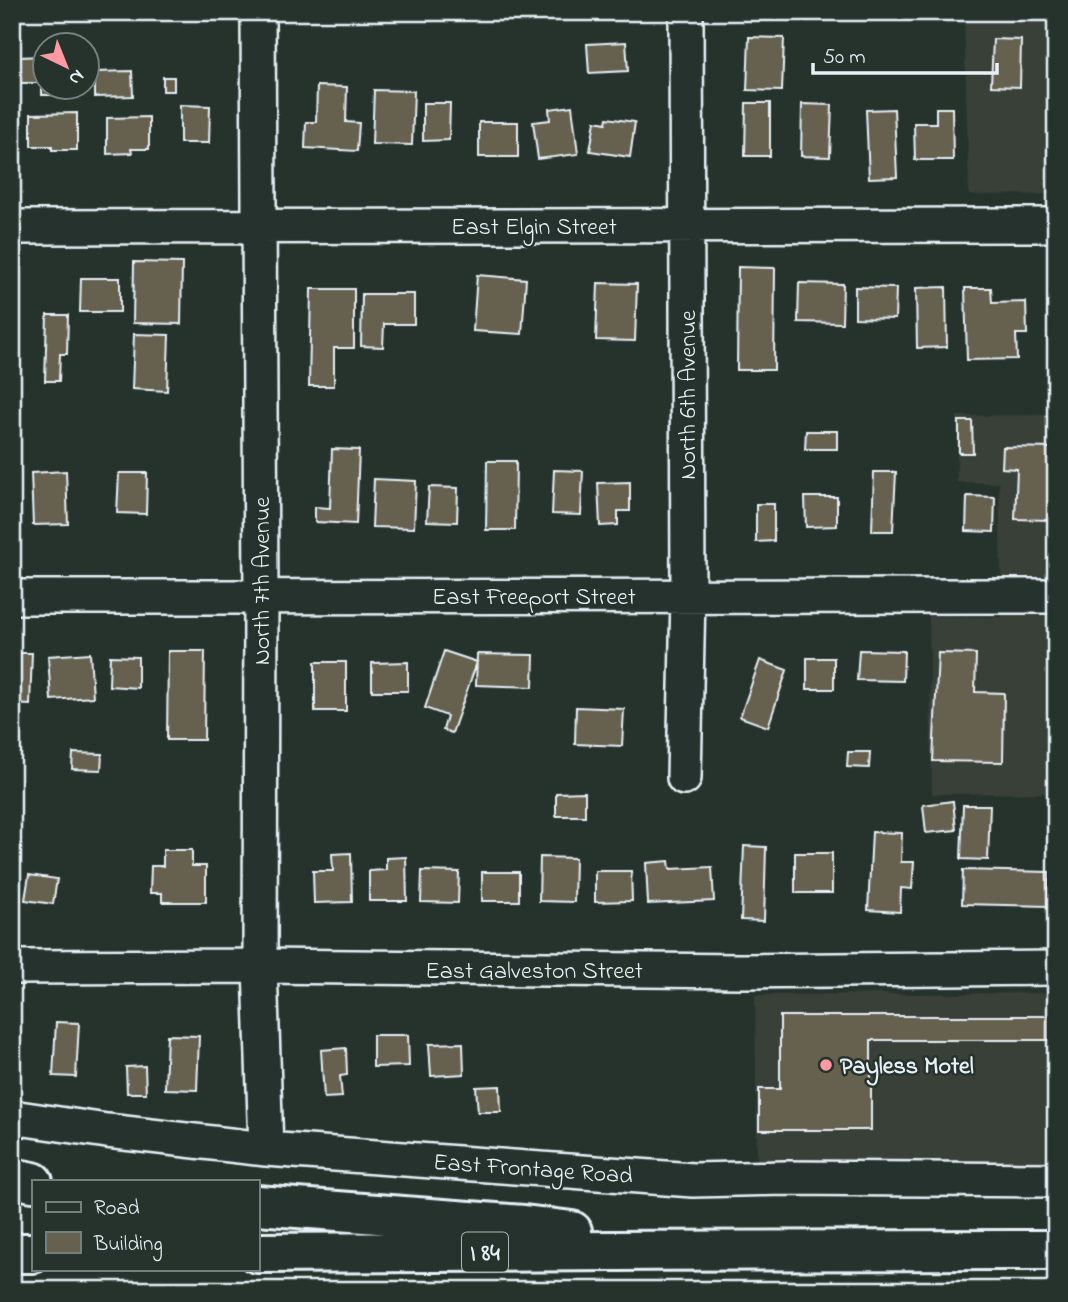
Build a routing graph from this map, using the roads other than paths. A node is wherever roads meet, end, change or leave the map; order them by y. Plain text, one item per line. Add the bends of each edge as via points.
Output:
1 (258, 12) edge
2 (686, 12) edge
3 (1056, 225) edge
4 (258, 226) junction
5 (686, 226) junction
6 (12, 227) edge
7 (261, 596) junction
8 (688, 596) junction
9 (1056, 596) edge
10 (12, 597) edge
11 (684, 778) dead end
12 (260, 966) junction
13 (12, 967) edge
14 (1056, 968) edge
15 (12, 1117) edge
16 (266, 1149) junction
17 (12, 1178) edge
18 (1056, 1180) edge
19 (32, 1182) edge
20 (259, 1205) edge
21 (713, 1249) junction
22 (1056, 1250) edge
23 (12, 1253) edge
24 (32, 1253) edge
25 (259, 1253) edge

1 - 4 street, North 7th Avenue
2 - 5 street, North 6th Avenue
3 - 5 street, East Elgin Street
4 - 5 street, East Elgin Street
4 - 6 street, East Elgin Street
4 - 7 street, North 7th Avenue
5 - 8 street, North 6th Avenue
7 - 8 street, East Freeport Street
7 - 10 street, East Freeport Street
7 - 12 street, North 7th Avenue
8 - 9 street, East Freeport Street
8 - 11 street, North 6th Avenue
12 - 13 street, East Galveston Street
12 - 14 street, East Galveston Street via 687,971
12 - 16 street, North 7th Avenue
15 - 16 street, East Frontage Road
16 - 18 street, East Frontage Road via 693,1180
17 - 19 highway
20 - 21 highway via 524,1226
21 - 22 highway, I 84
21 - 25 highway, I 84
23 - 24 highway

